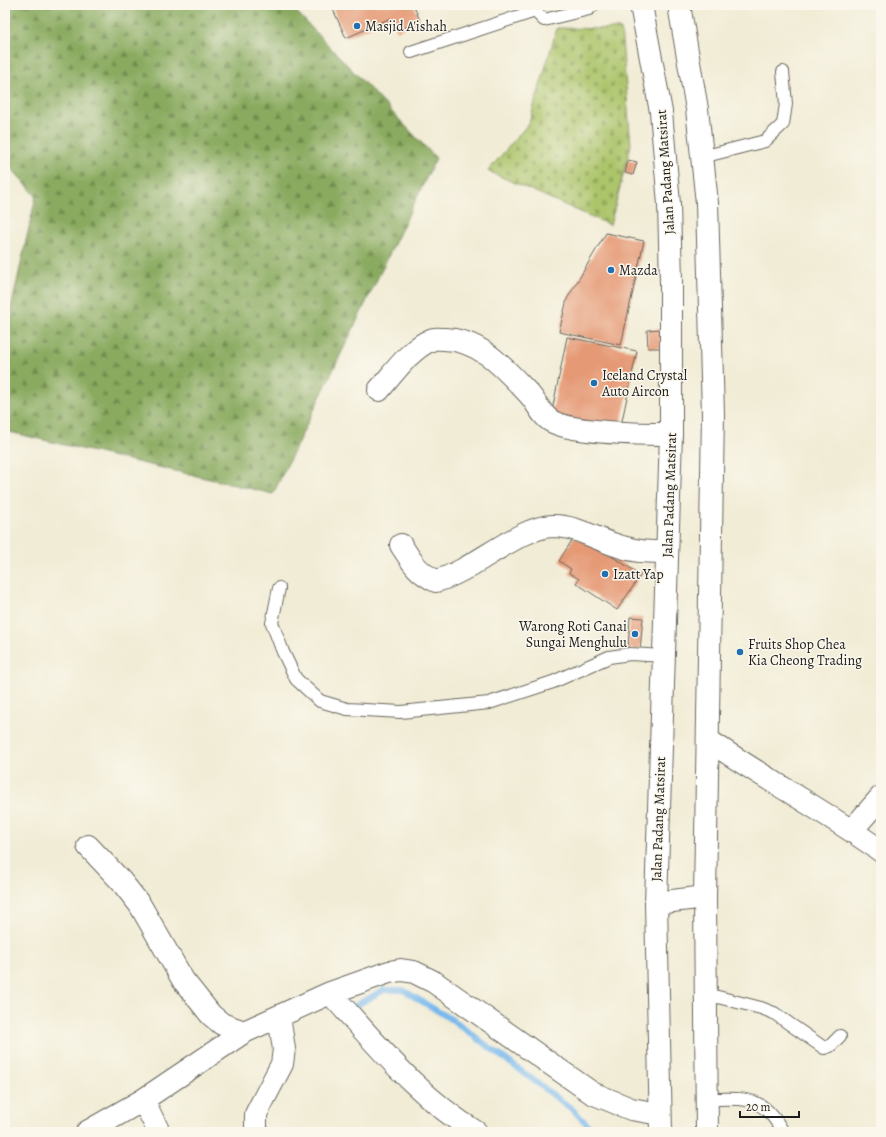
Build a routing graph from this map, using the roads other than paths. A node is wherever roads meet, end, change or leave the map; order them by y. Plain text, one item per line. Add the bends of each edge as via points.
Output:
1 (593, 5) edge
2 (641, 5) edge
3 (679, 5) edge
4 (534, 8) edge
5 (411, 52) dead end
6 (783, 72) dead end
7 (702, 157) junction
8 (379, 390) dead end
9 (671, 434) junction
10 (401, 545) dead end
11 (667, 552) junction
12 (279, 588) dead end
13 (664, 656) junction
14 (708, 740) junction
15 (881, 797) edge
16 (852, 830) junction
17 (88, 846) dead end
18 (881, 851) edge
19 (705, 897) junction
20 (656, 903) junction
21 (330, 993) junction
22 (706, 994) junction
23 (279, 1016) junction
24 (244, 1032) junction
25 (840, 1036) dead end
26 (707, 1099) junction
27 (143, 1100) junction
28 (661, 1123) edge
29 (87, 1132) edge
30 (159, 1132) edge
31 (256, 1132) edge
32 (476, 1132) edge
33 (707, 1132) edge
34 (783, 1132) edge

1 - 4 lane via 589,9 544,20
2 - 9 main road, Jalan Padang Matsirat via 661,112 669,204
3 - 7 main road via 697,109
4 - 5 lane
6 - 7 lane via 786,104 783,124 765,140
7 - 14 main road via 707,202 713,414
8 - 9 main road via 409,355 432,339 450,339 482,350 495,360 532,398 545,417 555,423 583,429
9 - 11 main road, Jalan Padang Matsirat
10 - 11 main road via 414,567 436,581 457,574 532,531 552,526 573,528 622,548
11 - 13 main road, Jalan Padang Matsirat
12 - 13 lane via 272,623 296,679 320,700 347,708 401,712 489,703 553,682 609,657 630,654
13 - 20 main road, Jalan Padang Matsirat
14 - 16 main road via 747,767
14 - 19 main road
15 - 16 main road
16 - 18 main road
17 - 24 main road via 140,905 183,980 211,1015 222,1024
19 - 20 main road
19 - 22 main road
20 - 28 main road, Jalan Padang Matsirat
21 - 23 main road
21 - 28 main road via 389,972 401,970 419,974 592,1093
21 - 32 main road via 431,1099
22 - 25 lane via 774,1013 824,1048
22 - 26 main road
23 - 24 main road
23 - 31 main road via 284,1049 282,1064 256,1114
24 - 27 main road
26 - 33 main road
26 - 34 lane via 749,1099 761,1105
27 - 29 main road
27 - 30 main road

